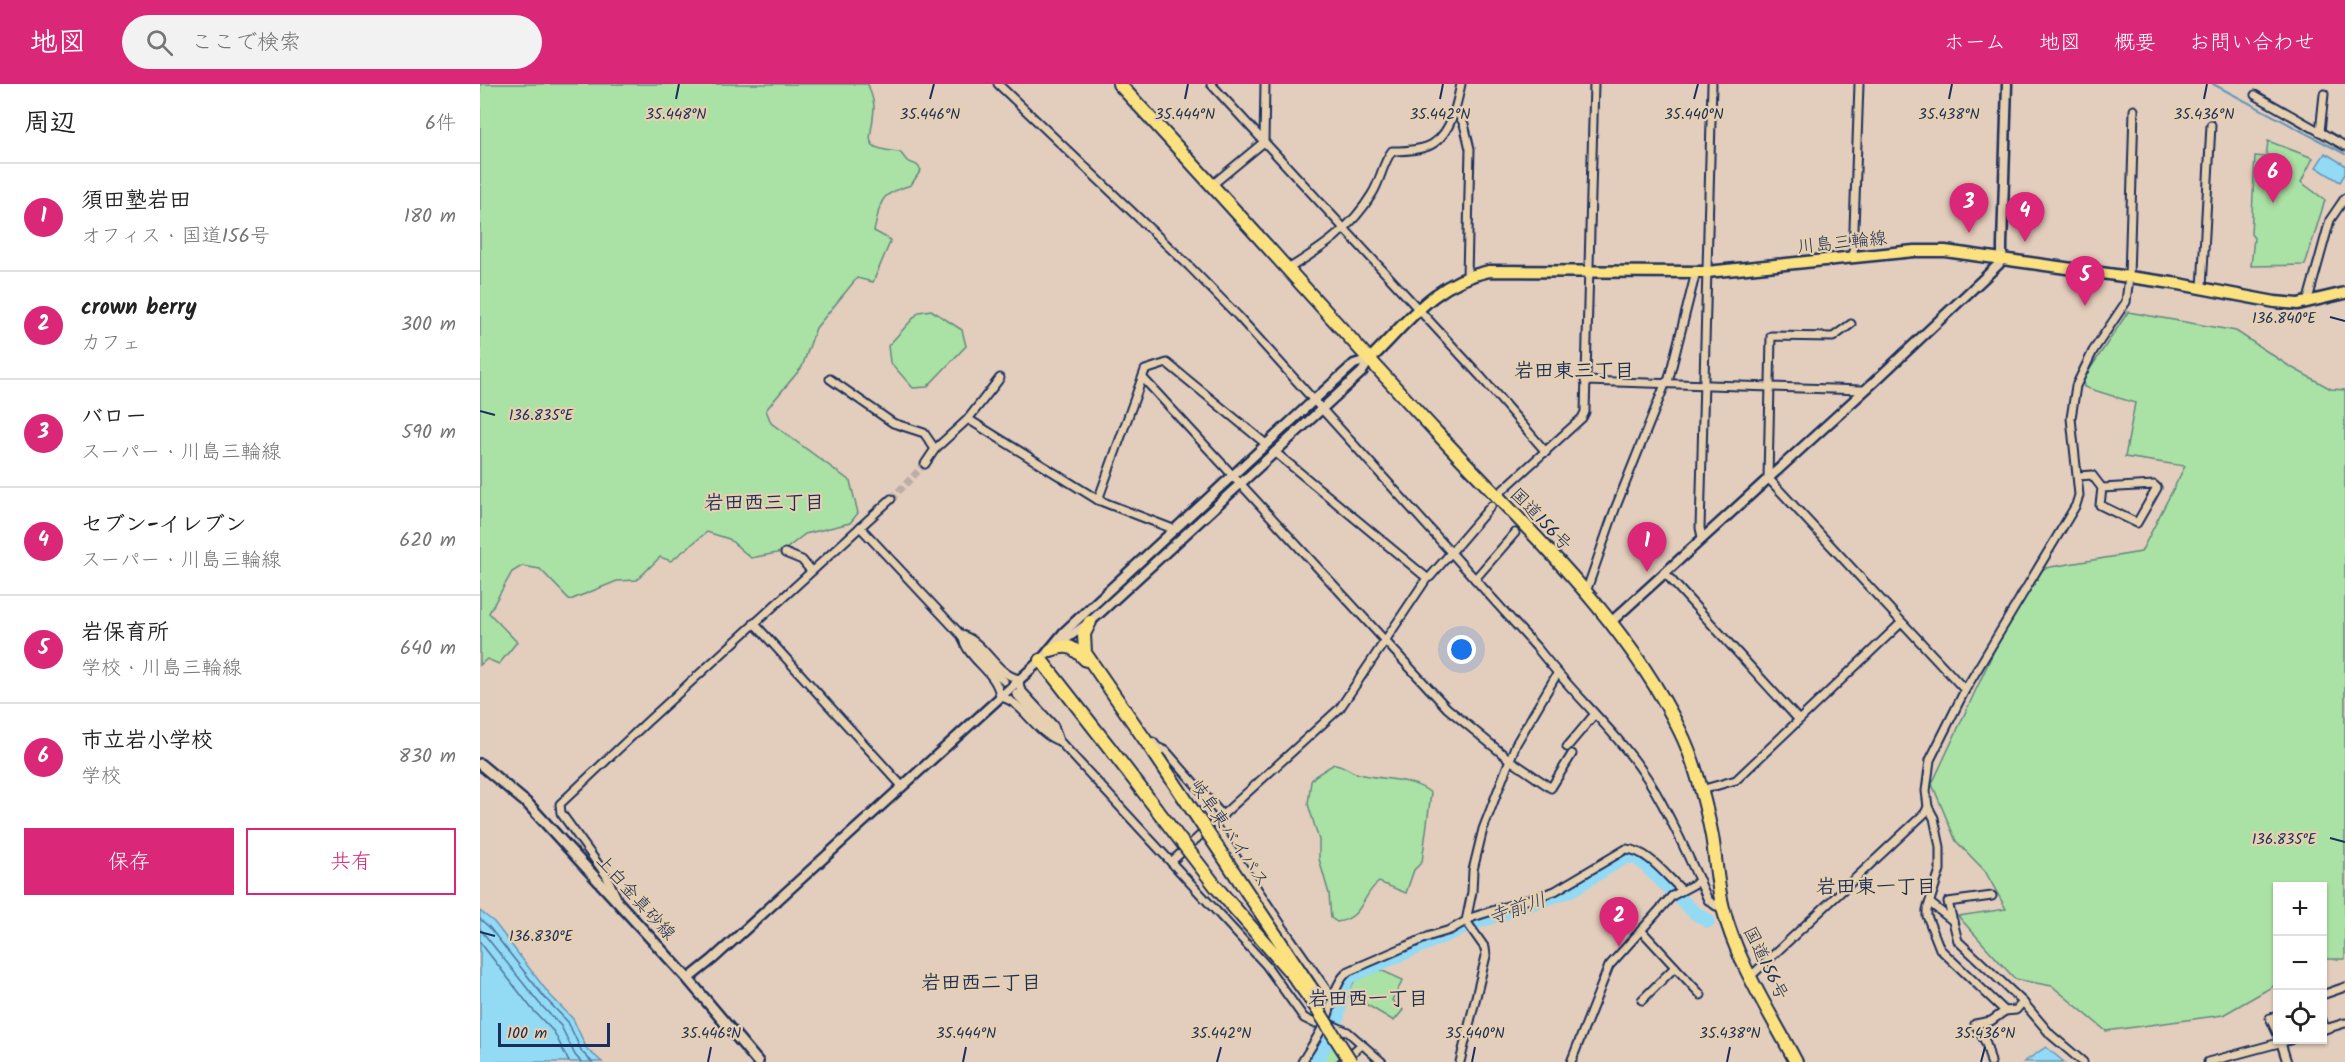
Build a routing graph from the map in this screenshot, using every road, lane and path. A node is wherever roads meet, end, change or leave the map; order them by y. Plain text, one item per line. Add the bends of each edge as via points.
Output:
1 (999, 84) edge
2 (1119, 84) edge
3 (1211, 84) edge
4 (1265, 84) edge
5 (1461, 84) edge
6 (1594, 84) edge
7 (1712, 84) edge
8 (1859, 84) edge
9 (2007, 84) edge
10 (2324, 94) dead end
11 (2255, 95) dead end
12 (1456, 110) junction
13 (2134, 110) dead end
14 (2211, 125) dead end
15 (2320, 132) junction
16 (1264, 142) junction
17 (2345, 146) edge
18 (1212, 185) junction
19 (2345, 198) edge
20 (1345, 229) junction
21 (2002, 257) junction
22 (1853, 258) junction
23 (1288, 269) junction
24 (1696, 272) junction
25 (1707, 272) junction
26 (1589, 273) junction
27 (1467, 276) junction
28 (2129, 277) junction
29 (2202, 288) junction
30 (2345, 292) edge
31 (2307, 303) junction
32 (1418, 310) junction
33 (1851, 324) dead end
34 (1370, 358) junction
35 (1000, 378) dead end
36 (1143, 378) junction
37 (830, 379) dead end
38 (1585, 381) junction
39 (1667, 382) junction
40 (1703, 384) junction
41 (1771, 386) junction
42 (1862, 390) junction
43 (1314, 400) junction
44 (1322, 408) junction
45 (968, 419) junction
46 (1266, 444) junction
47 (935, 449) junction
48 (1546, 452) junction
49 (1276, 453) junction
50 (925, 464) tunnel mouth
51 (1232, 476) junction
52 (2078, 476) junction
53 (1768, 478) junction
54 (1240, 484) junction
55 (2102, 488) junction
56 (891, 499) tunnel mouth
57 (1098, 500) junction
58 (1493, 501) junction
59 (860, 526) junction
60 (1173, 529) junction
61 (1515, 533) dead end
62 (1702, 537) junction
63 (1451, 552) junction
64 (785, 553) dead end
65 (812, 571) junction
66 (1664, 572) junction
67 (1430, 577) dead end
68 (1475, 579) junction
69 (1586, 592) junction
70 (1090, 622) junction
71 (1611, 622) junction
72 (754, 623) junction
73 (1901, 623) junction
74 (962, 635) junction
75 (1386, 641) junction
76 (1051, 650) junction
77 (1041, 660) junction
78 (1092, 665) junction
79 (1557, 674) junction
80 (1019, 679) junction
81 (1004, 681) dead end
82 (1965, 690) junction
83 (1017, 694) dead end
84 (1000, 697) junction
85 (1594, 715) junction
86 (1798, 719) junction
87 (1059, 741) junction
88 (1567, 747) dead end
89 (1161, 754) junction
90 (1572, 754) dead end
91 (1510, 760) junction
92 (480, 764) edge
93 (902, 786) junction
94 (1701, 790) junction
95 (1928, 807) junction
96 (1223, 816) junction
97 (1214, 824) junction
98 (1171, 862) junction
99 (1700, 881) junction
100 (1682, 890) junction
101 (1992, 896) dead end
102 (1930, 903) junction
103 (621, 906) junction
104 (1722, 906) junction
105 (1953, 921) junction
106 (1466, 922) junction
107 (1641, 930) junction
108 (1676, 967) junction
109 (1751, 976) junction
110 (688, 979) junction
111 (2345, 987) edge
112 (2327, 993) edge
113 (1701, 995) dead end
114 (1333, 999) junction
115 (1642, 1000) dead end
116 (2023, 1002) junction
117 (2005, 1011) junction
118 (1325, 1022) junction
119 (2345, 1023) edge
120 (2327, 1028) edge
121 (2273, 1041) edge
122 (1362, 1044) junction
123 (2281, 1044) edge
124 (754, 1061) edge
125 (1302, 1062) edge
126 (1342, 1062) edge
127 (1352, 1062) edge
128 (1359, 1062) edge
129 (1382, 1062) edge
130 (1460, 1062) edge
131 (1571, 1062) edge
132 (1796, 1062) edge
133 (1991, 1062) edge
134 (2083, 1062) edge
135 (2208, 1062) edge
136 (2287, 1062) edge

1 - 43 street via 1189,266
2 - 18 highway, 国道156号
3 - 16 street
4 - 16 street
5 - 12 street
6 - 26 street
7 - 25 street
8 - 22 street
9 - 21 street
10 - 15 street
11 - 15 street
12 - 20 street via 1434,144 1392,151 1373,193
12 - 27 street via 1470,149
13 - 28 street
14 - 29 street
15 - 17 street
16 - 18 street
16 - 20 street
18 - 23 highway, 国道156号
19 - 31 street via 2330,220
20 - 23 street
20 - 32 street
21 - 22 main road, 川島三輪線 via 1914,251
21 - 28 main road, 川島三輪線
21 - 42 street via 1980,283
22 - 25 main road, 川島三輪線
23 - 34 highway, 国道156号
24 - 25 main road, 川島三輪線
24 - 26 main road, 川島三輪線
24 - 39 street
25 - 40 street
26 - 27 main road, 川島三輪線 via 1489,271
26 - 38 street
27 - 32 main road, 川島三輪線 via 1437,293
28 - 29 main road, 川島三輪線
28 - 52 street via 2126,302 2093,351 2076,386 2072,418
29 - 31 main road, 川島三輪線 via 2275,302
30 - 31 main road, 川島三輪線
32 - 34 main road, 川島三輪線
32 - 48 street
33 - 41 street via 1833,337 1771,336
34 - 43 street via 1354,364
34 - 44 street via 1362,372
34 - 58 highway, 国道156号
35 - 45 street
36 - 46 street via 1145,370 1167,363
36 - 51 street
36 - 57 street
37 - 47 street via 893,423 924,433
38 - 39 street
38 - 48 street via 1582,418
39 - 40 street
39 - 69 street
40 - 41 street
40 - 62 street
41 - 42 street
41 - 53 street
42 - 53 street
43 - 44 street
43 - 46 street
44 - 49 street
44 - 63 street
45 - 47 street
45 - 57 street
46 - 51 street
47 - 50 street
48 - 58 street
49 - 54 street
49 - 75 street via 1427,578
51 - 54 street
51 - 60 street
52 - 55 street via 2092,475
52 - 82 street via 2076,505
53 - 62 street
53 - 73 street
54 - 70 street
54 - 75 street
55 - 55 street via 2154,485 2157,488 2137,523 2100,505
56 - 59 street
57 - 60 street
58 - 63 street
58 - 69 highway, 国道156号
59 - 65 street
59 - 74 street
60 - 76 street via 1064,632
61 - 68 street
62 - 66 street
63 - 67 street
63 - 68 street
64 - 65 street via 802,560
65 - 72 street
66 - 71 street
66 - 86 street
68 - 79 street
69 - 71 highway, 国道156号
70 - 76 street
70 - 78 highway, 岐阜東バイパス via 1083,647
71 - 94 highway, 国道156号 via 1641,663 1681,733
72 - 93 street
72 - 103 street via 560,804 561,813 606,875
73 - 82 street
73 - 86 street
74 - 80 street via 971,638 1007,674
74 - 81 street
74 - 84 street via 966,649 997,683
75 - 91 street via 1447,708
75 - 96 street via 1340,708
76 - 77 street
76 - 78 highway via 1070,646
77 - 80 street
77 - 127 highway, bridge via 1216,888 1292,974
78 - 89 highway, 岐阜東バイパス
79 - 85 street
79 - 91 street
80 - 84 street
80 - 87 street via 1020,689 1054,726
82 - 95 street via 1930,760
83 - 87 street
84 - 87 street via 1012,700 1045,735
84 - 93 street
85 - 88 street
85 - 99 street via 1647,778
86 - 94 street via 1736,780
87 - 98 street
89 - 96 street
89 - 128 highway, 岐阜東バイパス, bridge
90 - 91 street via 1551,788
91 - 106 street via 1483,829
92 - 103 main road, 上白金真砂線 via 529,805
93 - 110 street
94 - 104 highway, 国道156号
95 - 102 street via 1940,847 1940,870
95 - 109 street
96 - 97 street
97 - 98 street
97 - 114 street
98 - 118 street via 1266,965 1304,1018 1314,1023
99 - 100 street
99 - 104 street via 1708,900
100 - 106 street via 1643,854 1626,849 1555,891
100 - 107 street
101 - 105 street via 1948,902
102 - 105 street
102 - 117 street via 1927,916 1940,949
103 - 110 main road, 上白金真砂線
104 - 109 highway, 国道156号
105 - 116 street via 1958,941
106 - 114 street via 1349,971 1342,976
106 - 130 street via 1485,948 1486,956
107 - 108 street
107 - 131 street via 1609,966
108 - 113 street
108 - 115 street
109 - 132 highway, 国道156号
110 - 124 main road, 上白金真砂線
111 - 112 street
114 - 118 street
116 - 117 street via 2016,1010
116 - 134 street via 2051,1035
117 - 133 street via 1991,1021 1975,1024
118 - 122 street via 1348,1032
118 - 125 street
119 - 120 street
121 - 135 street
122 - 126 street
122 - 129 street
123 - 136 street

